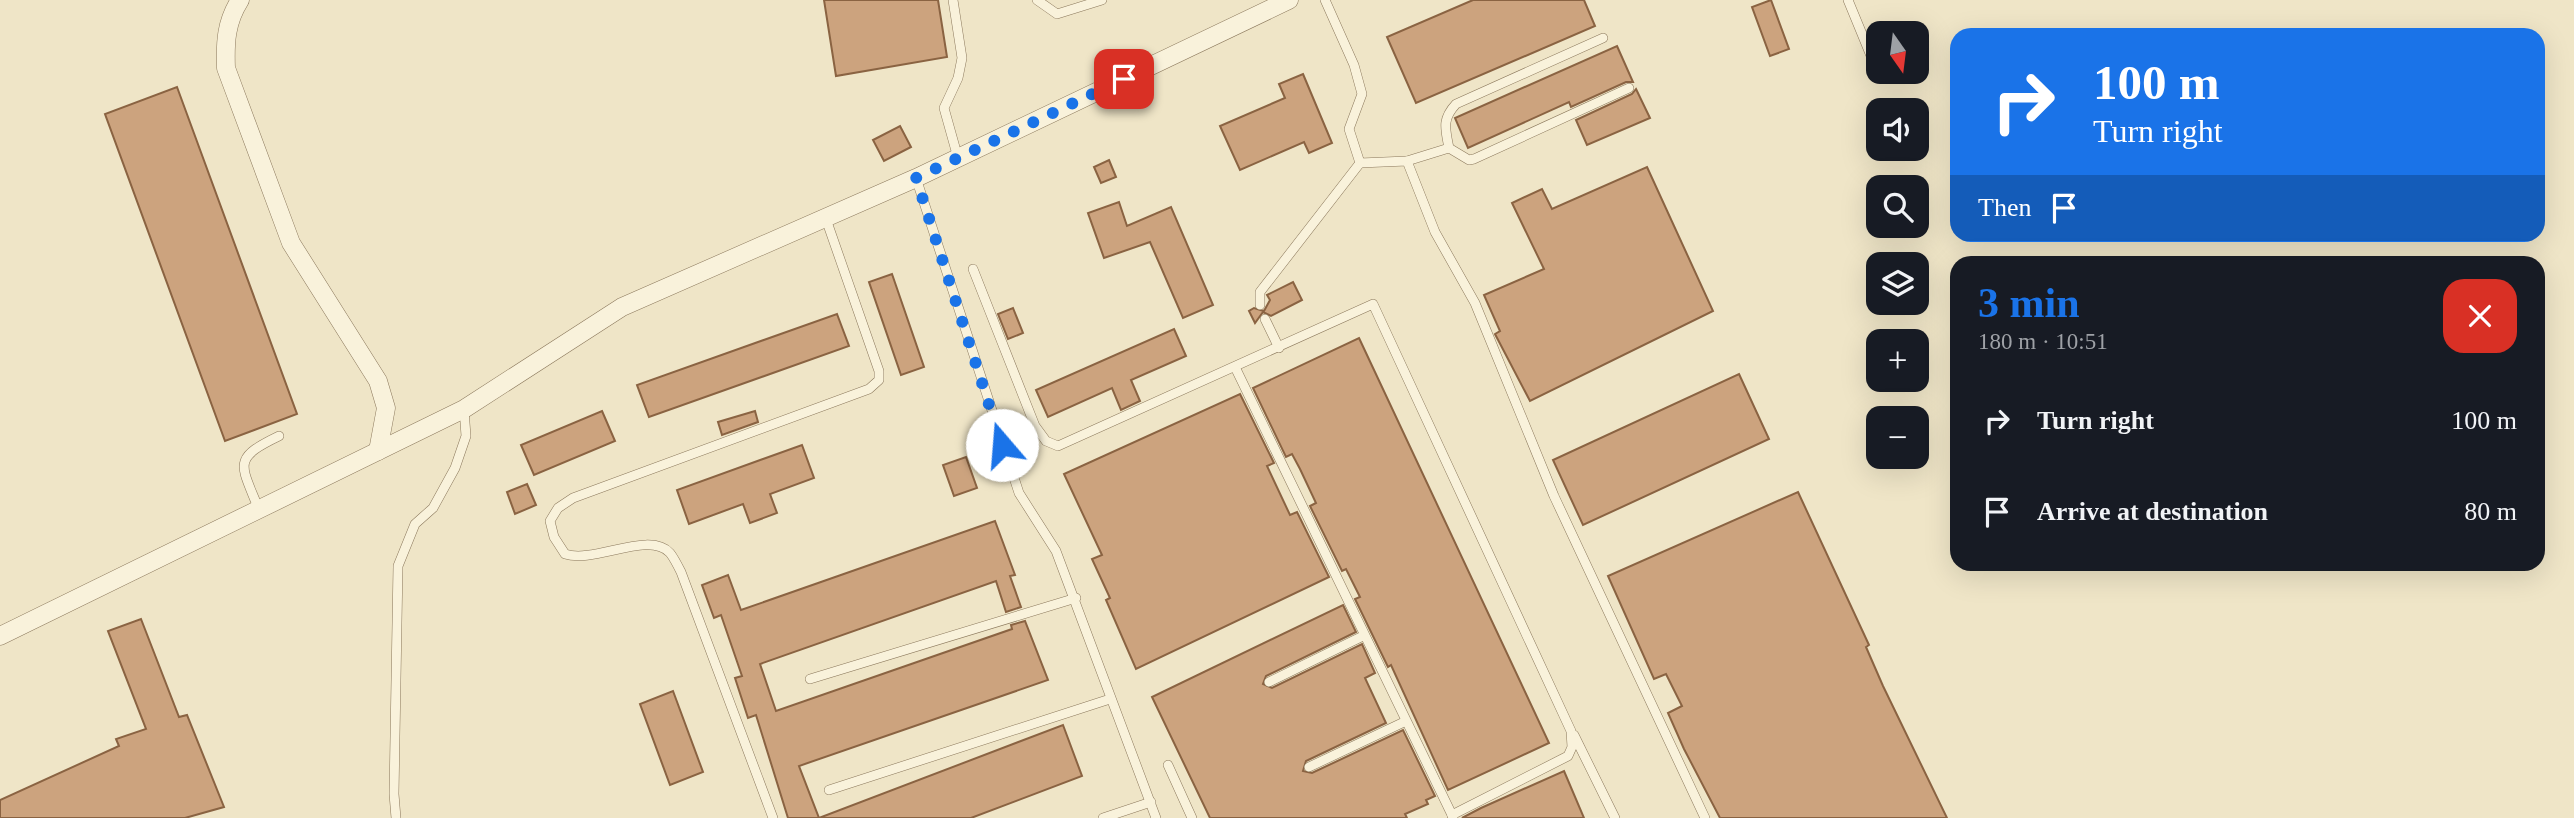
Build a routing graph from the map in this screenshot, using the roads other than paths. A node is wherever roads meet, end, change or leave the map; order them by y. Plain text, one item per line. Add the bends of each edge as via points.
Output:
1 (240, 0) edge
2 (953, 0) edge
3 (1037, 0) edge
4 (1102, 0) edge
5 (1289, 0) edge
6 (1325, 0) edge
7 (1848, 0) edge
8 (1603, 38) dead end
9 (1866, 44) edge
10 (1629, 88) dead end
11 (1449, 148) junction
12 (958, 158) junction
13 (1407, 161) junction
14 (1360, 163) junction
15 (916, 178) junction
16 (826, 219) junction
17 (973, 269) dead end
18 (1260, 305) dead end
19 (1265, 318) dead end
20 (1279, 348) junction
21 (1235, 368) junction
22 (464, 409) junction
23 (279, 436) dead end
24 (378, 451) junction
25 (259, 510) junction
26 (1076, 598) junction
27 (0, 636) edge
28 (1363, 636) junction
29 (810, 679) dead end
30 (1269, 682) dead end
31 (1110, 699) junction
32 (1404, 722) junction
33 (1571, 730) junction
34 (1168, 765) dead end
35 (1309, 767) dead end
36 (829, 790) dead end
37 (1151, 802) junction
38 (1452, 816) edge
39 (396, 818) edge
40 (773, 818) edge
41 (1103, 818) edge
42 (1156, 818) edge
43 (1192, 818) edge
44 (1615, 818) edge
45 (1705, 818) edge

1 - 24 street via 230,16 226,68 291,243 378,380 386,408
2 - 12 lane via 962,58 944,108
3 - 4 lane via 1058,14
5 - 12 street
6 - 14 lane via 1362,94 1349,129
7 - 9 lane
8 - 11 lane via 1456,104 1444,124
10 - 11 lane via 1474,159
11 - 13 lane
12 - 15 street
13 - 14 lane
13 - 45 lane via 1435,232 1475,303 1554,496
14 - 18 lane via 1260,292
15 - 16 street
15 - 26 lane via 1019,493 1056,551
16 - 22 street via 622,306
16 - 40 lane via 879,380 869,389 573,498 558,508 550,521 565,554 577,558 657,545 669,552 681,572
17 - 21 lane via 1035,426 1046,441 1058,446
19 - 20 lane
20 - 21 lane
20 - 33 lane via 1373,304
21 - 28 lane
22 - 24 street
22 - 39 lane via 466,436 455,468 433,508 415,524 398,566
23 - 25 lane via 244,458 243,469
24 - 25 street
25 - 27 street
26 - 29 lane
26 - 31 lane
28 - 30 lane
28 - 32 lane
31 - 36 lane
31 - 37 lane
32 - 35 lane
32 - 38 lane
33 - 38 lane via 1568,756
33 - 44 lane
34 - 43 lane
37 - 41 lane
37 - 42 lane

